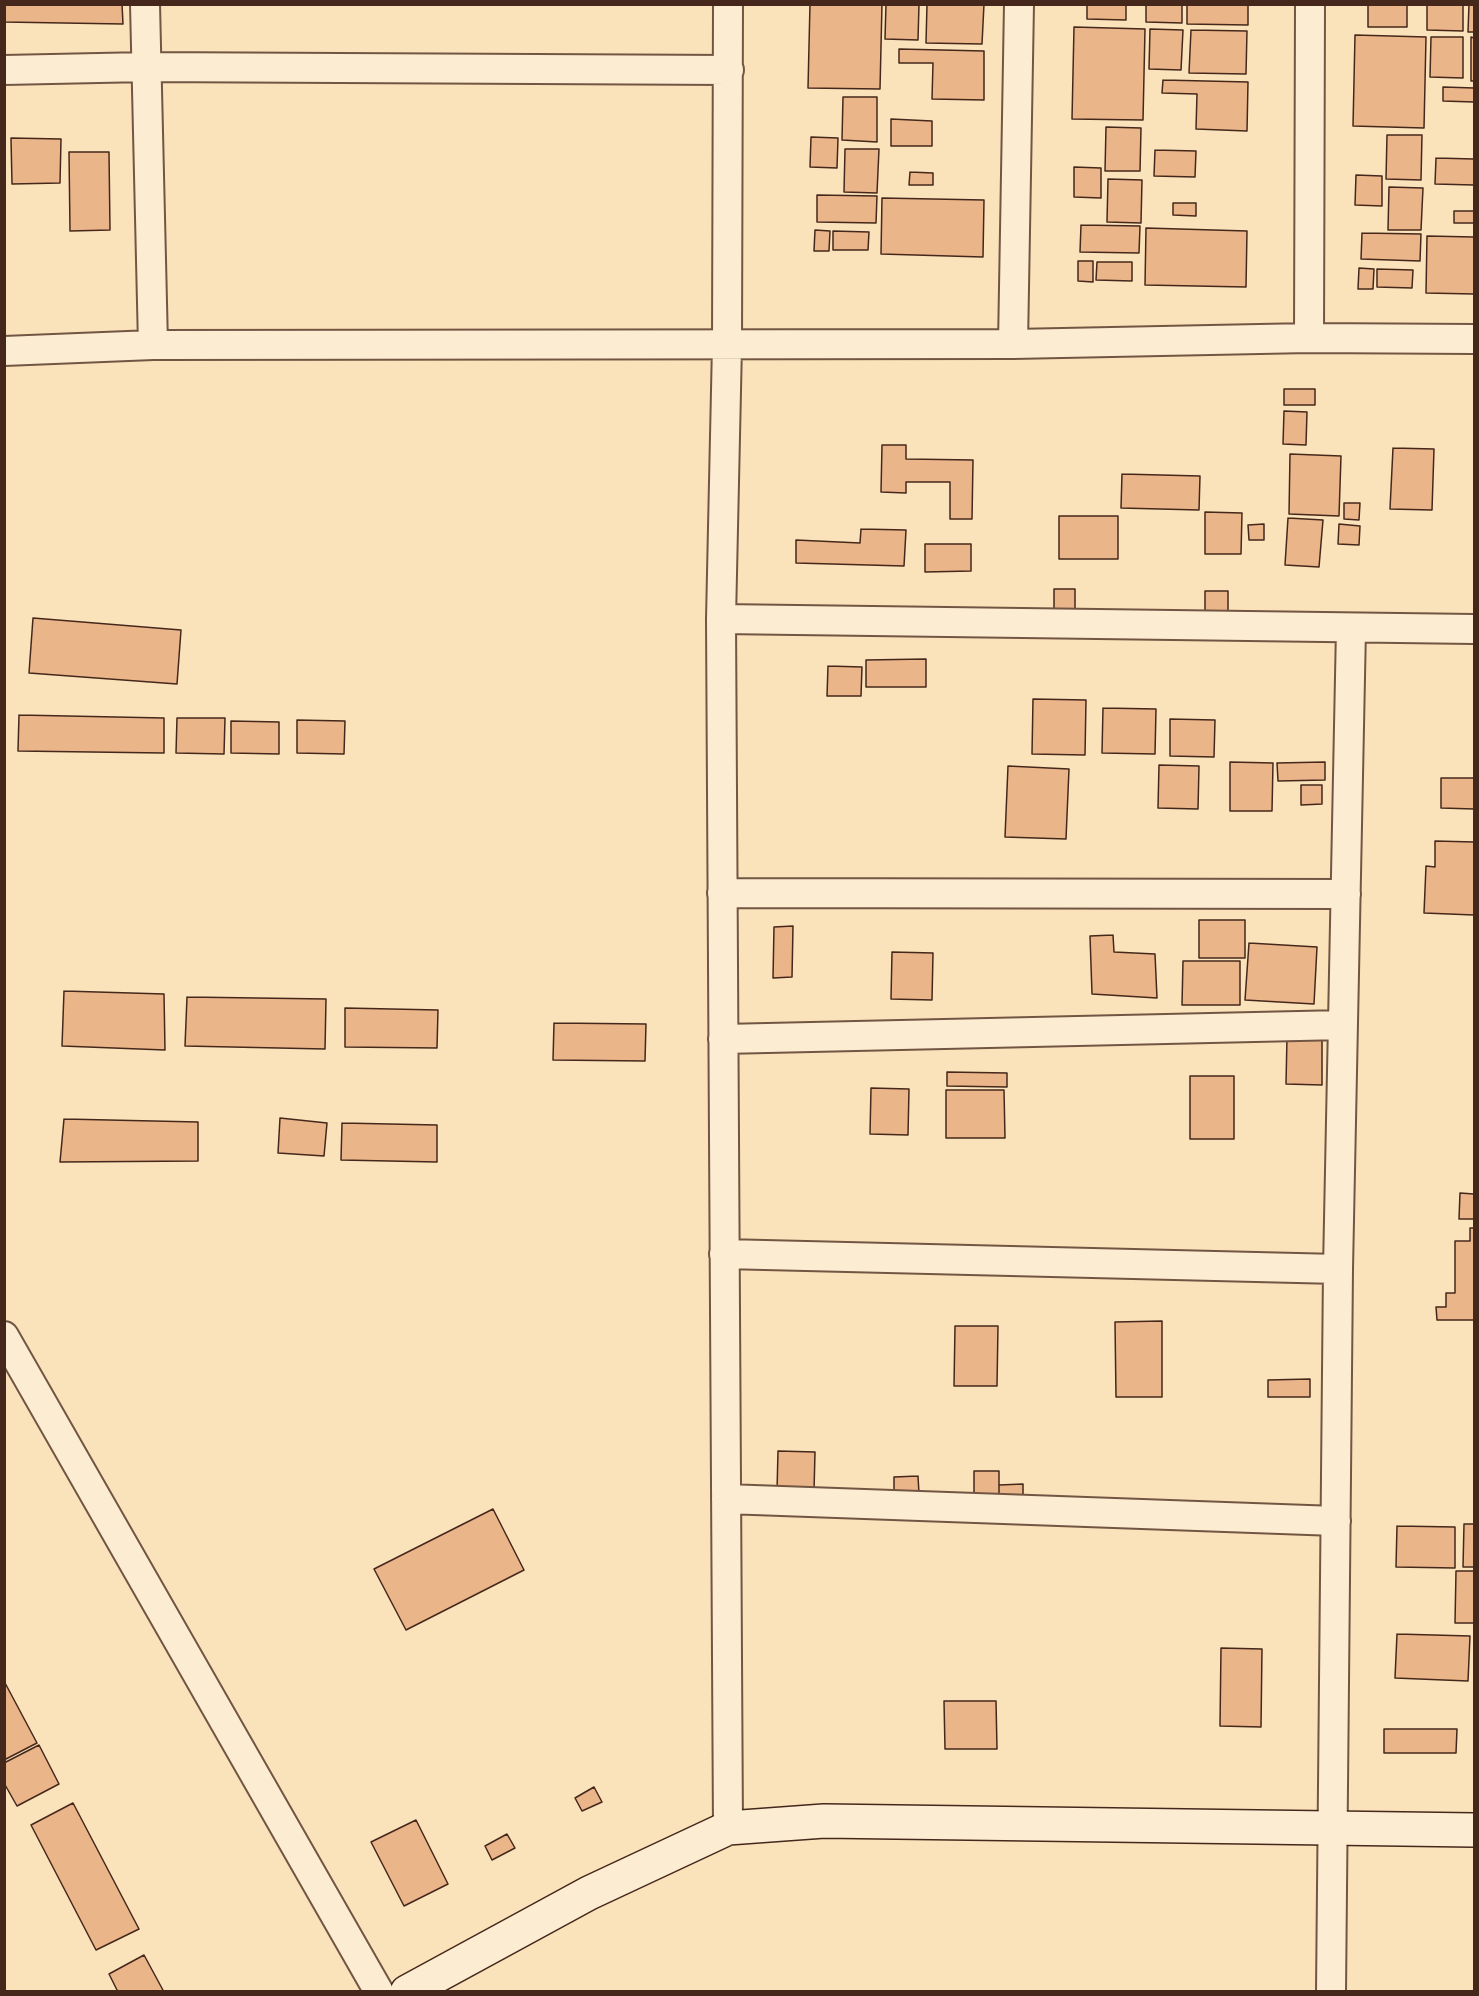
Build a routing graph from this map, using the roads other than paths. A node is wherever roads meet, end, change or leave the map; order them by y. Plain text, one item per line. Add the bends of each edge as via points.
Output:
1 (145, 4) edge
2 (728, 4) edge
3 (1019, 4) edge
4 (1310, 4) edge
5 (146, 67) junction
6 (4, 70) edge
7 (729, 70) junction
8 (1309, 338) junction
9 (1474, 339) edge
10 (1012, 344) junction
11 (153, 345) junction
12 (727, 345) junction
13 (4, 351) edge
14 (721, 619) junction
15 (1351, 627) junction
16 (1474, 629) edge
17 (722, 893) junction
18 (1346, 894) junction
19 (1343, 1025) junction
20 (723, 1039) junction
21 (724, 1254) junction
22 (1338, 1269) junction
23 (4, 1336) edge
24 (726, 1499) junction
25 (1336, 1521) junction
26 (728, 1828) junction
27 (1333, 1829) junction
28 (1474, 1830) edge
29 (379, 1992) edge
30 (407, 1992) edge
31 (1331, 1992) edge

1 - 5 street
2 - 7 street
3 - 10 street
4 - 8 street
5 - 6 street
5 - 7 street
5 - 11 street
7 - 12 street
8 - 9 street
8 - 10 street
10 - 12 street
11 - 12 street
11 - 13 street
12 - 14 street
14 - 15 street
14 - 17 street
15 - 16 street
15 - 18 street
17 - 18 street
17 - 20 street
18 - 19 street
19 - 20 street
19 - 22 street
20 - 21 street
21 - 22 street
21 - 24 street
22 - 25 street
23 - 29 street
24 - 25 street
24 - 26 street
25 - 27 street
26 - 27 street via 824,1821
26 - 30 street via 589,1893
27 - 28 street
27 - 31 street

